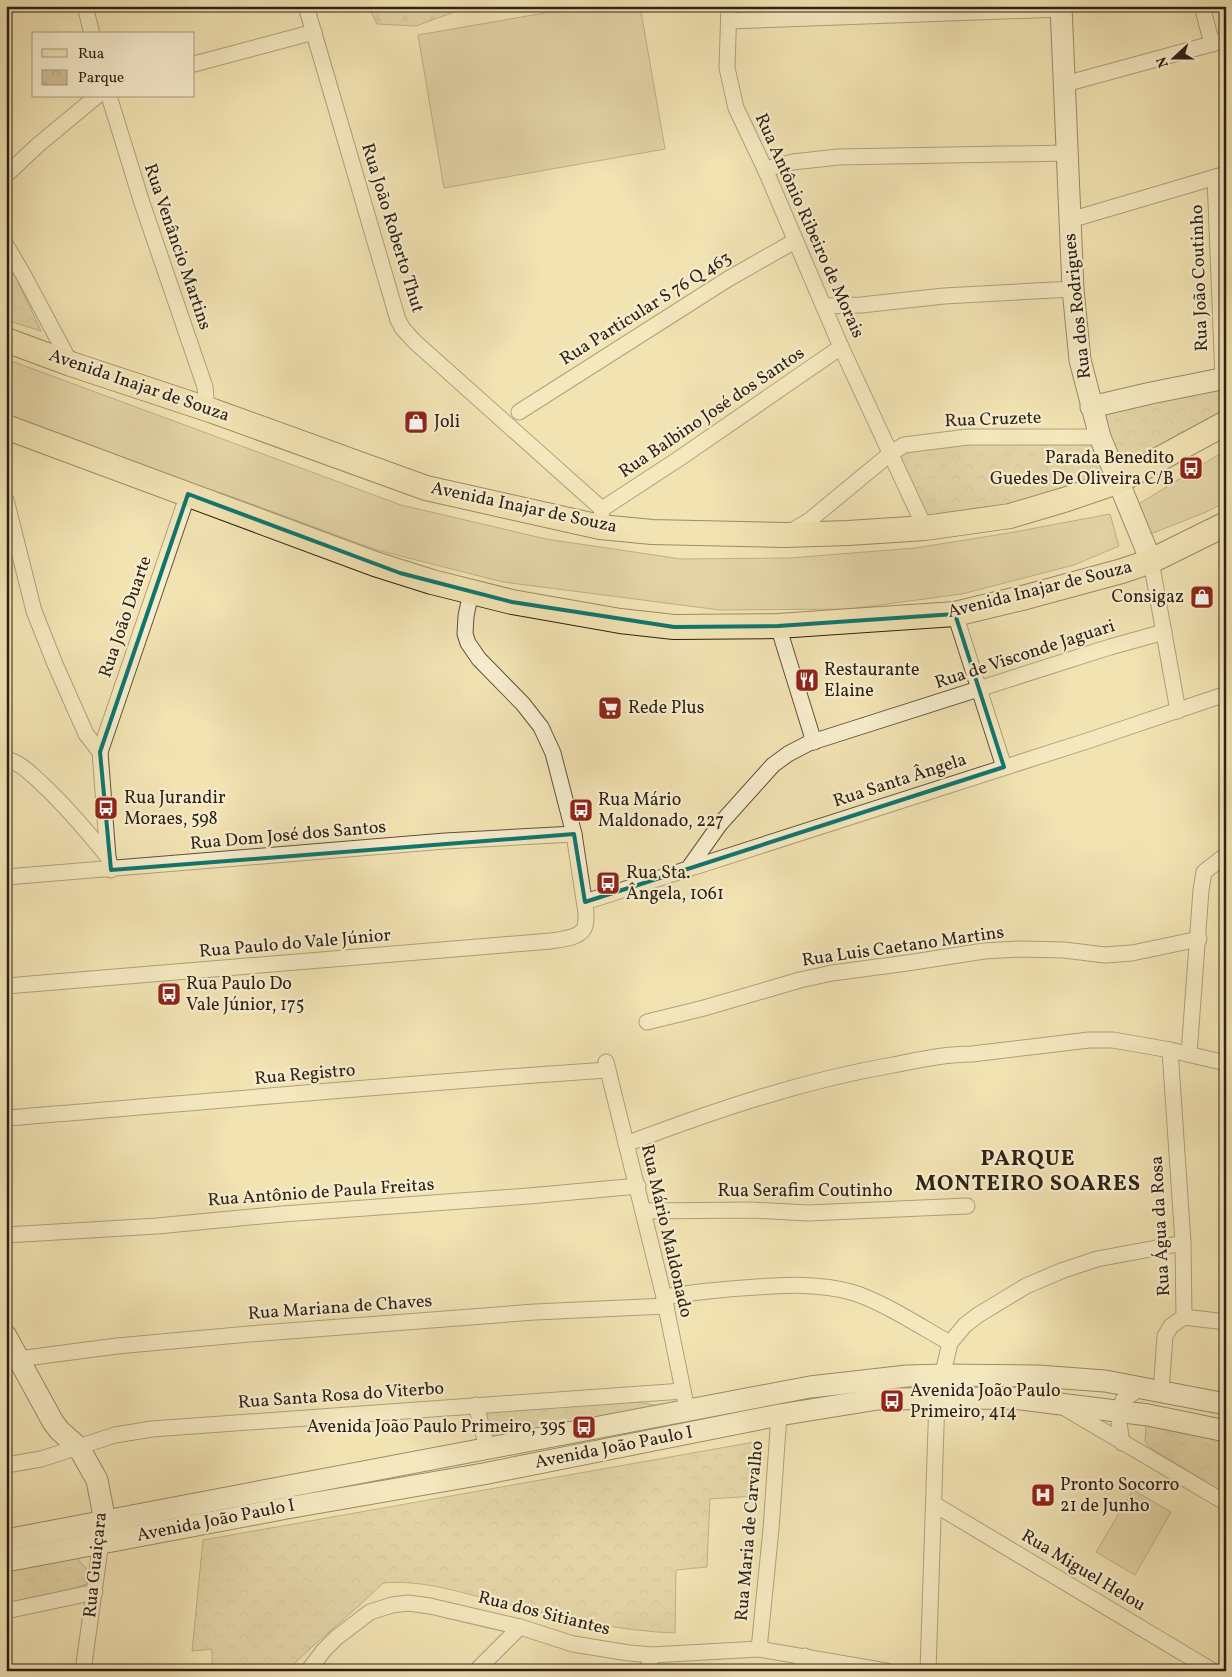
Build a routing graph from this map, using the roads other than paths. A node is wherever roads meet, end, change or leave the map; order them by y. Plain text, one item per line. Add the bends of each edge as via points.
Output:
1 (85, 6) edge
2 (306, 6) edge
3 (1202, 6) edge
4 (1061, 8) edge
5 (729, 14) edge
6 (92, 32) edge
7 (314, 32) junction
8 (1219, 42) edge
9 (195, 64) edge
10 (1064, 84) junction
11 (94, 98) edge
12 (110, 98) edge
13 (1067, 153) junction
14 (765, 169) junction
15 (6, 175) edge
16 (1220, 175) edge
17 (1070, 220) junction
18 (795, 241) junction
19 (6, 245) edge
20 (1073, 289) junction
21 (824, 306) junction
22 (6, 340) edge
23 (841, 347) junction
24 (71, 364) junction
25 (1224, 378) edge
26 (1091, 407) junction
27 (207, 409) junction
28 (519, 412) dead end
29 (1226, 423) edge
30 (6, 427) edge
31 (1100, 438) junction
32 (891, 453) junction
33 (1117, 482) junction
34 (188, 494) junction
35 (6, 500) edge
36 (601, 518) junction
37 (1226, 524) edge
38 (925, 528) junction
39 (784, 535) junction
40 (1151, 561) junction
41 (471, 592) junction
42 (955, 614) junction
43 (778, 626) junction
44 (1164, 632) junction
45 (979, 690) junction
46 (1226, 694) edge
47 (1178, 711) junction
48 (814, 742) junction
49 (100, 752) junction
50 (6, 759) edge
51 (1004, 768) junction
52 (574, 834) junction
53 (1226, 855) edge
54 (110, 863) junction
55 (688, 869) junction
56 (6, 877) edge
57 (585, 902) junction
58 (1199, 939) junction
59 (6, 986) edge
60 (647, 1022) dead end
61 (1170, 1050) junction
62 (1189, 1054) junction
63 (1224, 1062) edge
64 (606, 1065) joint
65 (6, 1118) edge
66 (626, 1144) junction
67 (638, 1186) junction
68 (967, 1206) dead end
69 (643, 1211) junction
70 (6, 1235) edge
71 (1183, 1243) junction
72 (665, 1301) junction
73 (1184, 1317) junction
74 (1226, 1322) edge
75 (6, 1336) edge
76 (950, 1343) junction
77 (18, 1359) junction
78 (942, 1375) junction
79 (1140, 1388) junction
80 (1161, 1391) junction
81 (937, 1398) junction
82 (685, 1401) junction
83 (1226, 1404) edge
84 (476, 1405) junction
85 (1059, 1405) junction
86 (1120, 1412) junction
87 (779, 1415) junction
88 (1226, 1431) edge
89 (1122, 1444) junction
90 (625, 1446) junction
91 (79, 1448) junction
92 (487, 1448) junction
93 (6, 1465) edge
94 (1226, 1503) edge
95 (934, 1504) junction
96 (103, 1521) junction
97 (6, 1540) edge
98 (101, 1542) junction
99 (6, 1561) edge
100 (95, 1592) junction
101 (6, 1611) edge
102 (520, 1627) junction
103 (758, 1649) junction
104 (652, 1655) junction
105 (803, 1664) edge
106 (83, 1671) edge
107 (308, 1671) edge
108 (476, 1671) edge
109 (647, 1671) edge
110 (886, 1671) edge
111 (928, 1671) edge
112 (1213, 1671) edge

1 - 6 street
2 - 7 street, Rua João Roberto Thut
3 - 8 street
4 - 5 street
4 - 10 main road, Rua dos Rodrigues
5 - 14 street, Rua Antônio Ribeiro de Morais via 729,84 736,108
7 - 9 street
7 - 36 street, Rua João Roberto Thut via 398,320 415,342
8 - 10 street
10 - 13 main road, Rua dos Rodrigues
11 - 15 street
12 - 27 street, Rua Venâncio Martins via 205,387
13 - 14 street via 838,157 792,162
13 - 17 main road, Rua dos Rodrigues
14 - 18 street, Rua Antônio Ribeiro de Morais
16 - 17 street
16 - 25 street, Rua João Coutinho
17 - 20 main road, Rua dos Rodrigues
18 - 21 street, Rua Antônio Ribeiro de Morais
18 - 28 street, Rua Particular S 76 Q 463 via 728,279
19 - 24 street
20 - 21 street
20 - 26 main road, Rua dos Rodrigues via 1080,360
21 - 23 street, Rua Antônio Ribeiro de Morais
22 - 24 main road, Avenida Inajar de Souza
23 - 32 street, Rua Antônio Ribeiro de Morais
23 - 36 street, Rua Balbino José dos Santos via 680,458
24 - 27 main road, Avenida Inajar de Souza
25 - 26 main road
26 - 31 main road, Rua dos Rodrigues
27 - 36 main road, Avenida Inajar de Souza via 426,488
29 - 33 main road, Avenida Inajar de Souza
30 - 34 main road, Avenida Inajar de Souza
31 - 32 street, Rua Cruzete via 968,437 904,445
31 - 33 main road, Rua dos Rodrigues
32 - 38 street, Rua Antônio Ribeiro de Morais
32 - 39 street, Rua Cruzete via 810,520
33 - 38 main road, Avenida Inajar de Souza via 1010,516
33 - 40 main road, Rua dos Rodrigues
34 - 41 main road, Avenida Inajar de Souza via 375,564
34 - 49 street, Rua João Duarte
35 - 49 street via 34,611 86,734
36 - 39 main road, Avenida Inajar de Souza via 652,532
37 - 40 main road, Avenida Inajar de Souza
38 - 39 main road, Avenida Inajar de Souza
40 - 42 main road, Avenida Inajar de Souza via 1122,572
40 - 44 street, Rua dos Rodrigues
41 - 43 main road, Avenida Inajar de Souza via 620,621 674,626
41 - 52 street via 466,616 468,643 541,727 553,753
42 - 43 main road, Avenida Inajar de Souza
42 - 45 street
43 - 48 street
44 - 45 street, Rua de Visconde Jaguari
44 - 47 street, Rua dos Rodrigues
45 - 48 street, Rua de Visconde Jaguari
45 - 51 street
46 - 47 street, Rua Santa Ângela
47 - 51 street, Rua Santa Ângela
48 - 55 street, Rua de Visconde Jaguari via 773,765 720,824
49 - 54 street
50 - 54 street via 23,767 66,806
51 - 55 street, Rua Santa Ângela
52 - 54 street, Rua Dom José dos Santos
52 - 57 street
53 - 58 street via 1204,872
54 - 56 street, Rua Dom José dos Santos
55 - 57 street, Rua Santa Ângela
57 - 59 street, Rua Paulo do Vale Júnior via 586,925 583,929 577,934 551,941
58 - 60 street, Rua Luis Caetano Martins via 1146,950 1105,954 1020,949 984,951 832,972
58 - 62 street
61 - 62 street
61 - 66 street via 1097,1040 953,1054 851,1072 807,1084 704,1114
61 - 71 street, Rua Água da Rosa
62 - 63 street
64 - 65 street, Rua Registro
64 - 66 street, Rua Mário Maldonado
66 - 67 street, Rua Mário Maldonado
67 - 69 street, Rua Mário Maldonado
67 - 70 street, Rua Antônio de Paula Freitas via 157,1226
68 - 69 street, Rua Serafim Coutinho via 808,1213
69 - 72 street, Rua Mário Maldonado
71 - 73 street, Rua Água da Rosa
71 - 76 street via 1097,1259 1052,1275 1006,1297 978,1315
72 - 76 street, Rua Mariana de Chaves via 689,1292 817,1286 852,1292 876,1302
72 - 77 street, Rua Mariana de Chaves via 249,1334
72 - 82 street, Rua Mário Maldonado
73 - 74 street
73 - 80 street, Rua Água da Rosa via 1171,1326 1165,1336
75 - 77 main road, Rua Guaiçara
76 - 78 street
77 - 91 main road, Rua Guaiçara via 53,1422
78 - 79 main road, Avenida João Paulo I via 1071,1377
78 - 81 street
78 - 82 main road, Avenida João Paulo I
79 - 80 main road, Avenida João Paulo I
79 - 86 street via 1123,1400
80 - 83 main road, Avenida João Paulo I
81 - 85 main road, Avenida João Paulo I via 1012,1398
81 - 87 main road, Avenida João Paulo I via 878,1399
81 - 95 street
82 - 84 street, Rua Santa Rosa do Viterbo
82 - 90 main road via 686,1417 682,1422 643,1431
82 - 92 main road, Avenida João Paulo I
84 - 91 street, Rua Santa Rosa do Viterbo via 152,1429 115,1435
84 - 92 street
85 - 86 main road, Avenida João Paulo I
85 - 89 street
86 - 88 main road, Avenida João Paulo I
86 - 89 street
87 - 90 main road, Avenida João Paulo I
87 - 103 street, Rua Maria de Carvalho
89 - 94 street
90 - 98 main road, Avenida João Paulo I
91 - 93 street, Rua Santa Rosa do Viterbo
91 - 96 main road, Rua Guaiçara via 97,1480
92 - 96 main road, Avenida João Paulo I
95 - 111 street
95 - 112 street, Rua Miguel Helou
96 - 97 main road, Avenida João Paulo I
96 - 98 main road, Rua Guaiçara
98 - 99 main road, Avenida João Paulo I
98 - 100 street, Rua Guaiçara
100 - 101 street
100 - 106 street, Rua Guaiçara
102 - 104 street, Rua dos Sitiantes via 573,1644
102 - 107 street, Rua dos Sitiantes via 430,1606 392,1605 370,1612 336,1638
102 - 108 street
103 - 104 street, Rua dos Sitiantes
103 - 105 street, Rua dos Sitiantes
104 - 109 street
105 - 110 street, Rua dos Sitiantes

